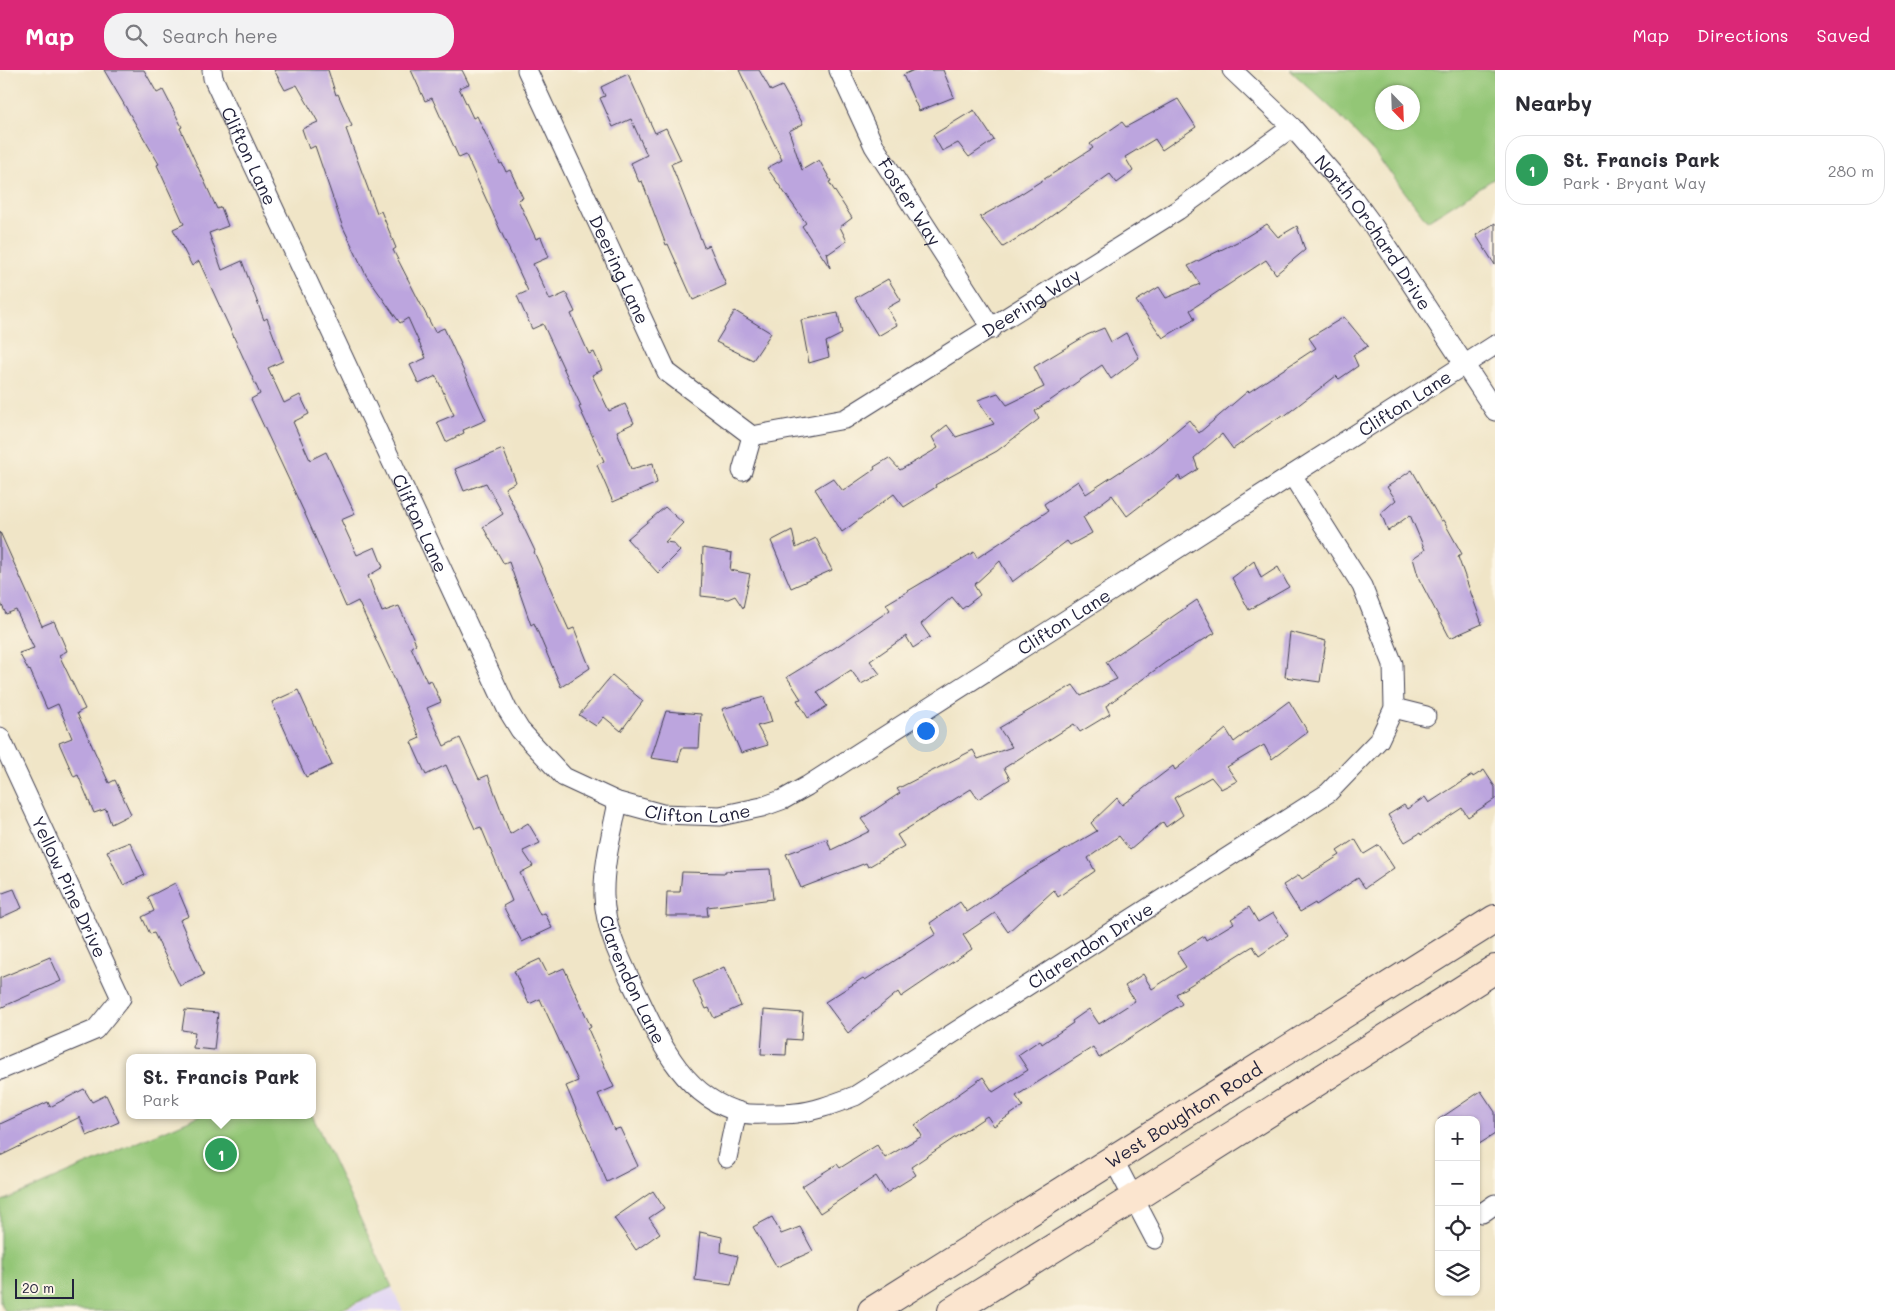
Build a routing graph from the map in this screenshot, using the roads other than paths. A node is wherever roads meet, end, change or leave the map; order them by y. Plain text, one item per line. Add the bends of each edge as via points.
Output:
1 (212, 70) edge
2 (527, 70) edge
3 (839, 70) edge
4 (1232, 70) edge
5 (1292, 128) junction
6 (992, 329) junction
7 (1495, 345) edge
8 (1465, 365) junction
9 (1495, 412) edge
10 (752, 436) junction
11 (742, 471) dead end
12 (1292, 475) junction
13 (1394, 708) junction
14 (1426, 716) dead end
15 (0, 737) edge
16 (618, 802) junction
17 (1495, 919) edge
18 (1495, 969) edge
19 (0, 1070) edge
20 (741, 1112) junction
21 (727, 1158) dead end
22 (1113, 1159) junction
23 (1134, 1198) junction
24 (1155, 1239) dead end
25 (872, 1311) edge
26 (952, 1311) edge

1 - 16 street, Clifton Lane via 507,709 520,730 564,777
2 - 10 street, Deering Lane via 666,372
3 - 6 street, Foster Way via 874,146
4 - 5 street, North Orchard Drive
5 - 6 street, Deering Way via 1178,210
5 - 8 street, North Orchard Drive via 1347,190 1372,224
6 - 10 street, Deering Way via 845,419
7 - 8 street, Clifton Lane
8 - 9 street, North Orchard Drive
8 - 12 street, Clifton Lane
10 - 11 street
12 - 13 street, Clarendon Drive via 1362,586 1393,664
12 - 16 street, Clifton Lane via 784,798 762,807 720,816 662,814
13 - 14 street
13 - 20 street, Clarendon Drive via 1378,740 1328,793 855,1096 797,1114
15 - 19 street, Yellow Pine Drive via 121,998 95,1030
16 - 20 street, Clarendon Lane via 604,896 607,922 616,950 657,1038 672,1061 693,1086 714,1102
17 - 22 main road, West Boughton Road
18 - 23 main road
20 - 21 street
22 - 23 street
22 - 25 main road, West Boughton Road
23 - 24 street
23 - 26 main road

